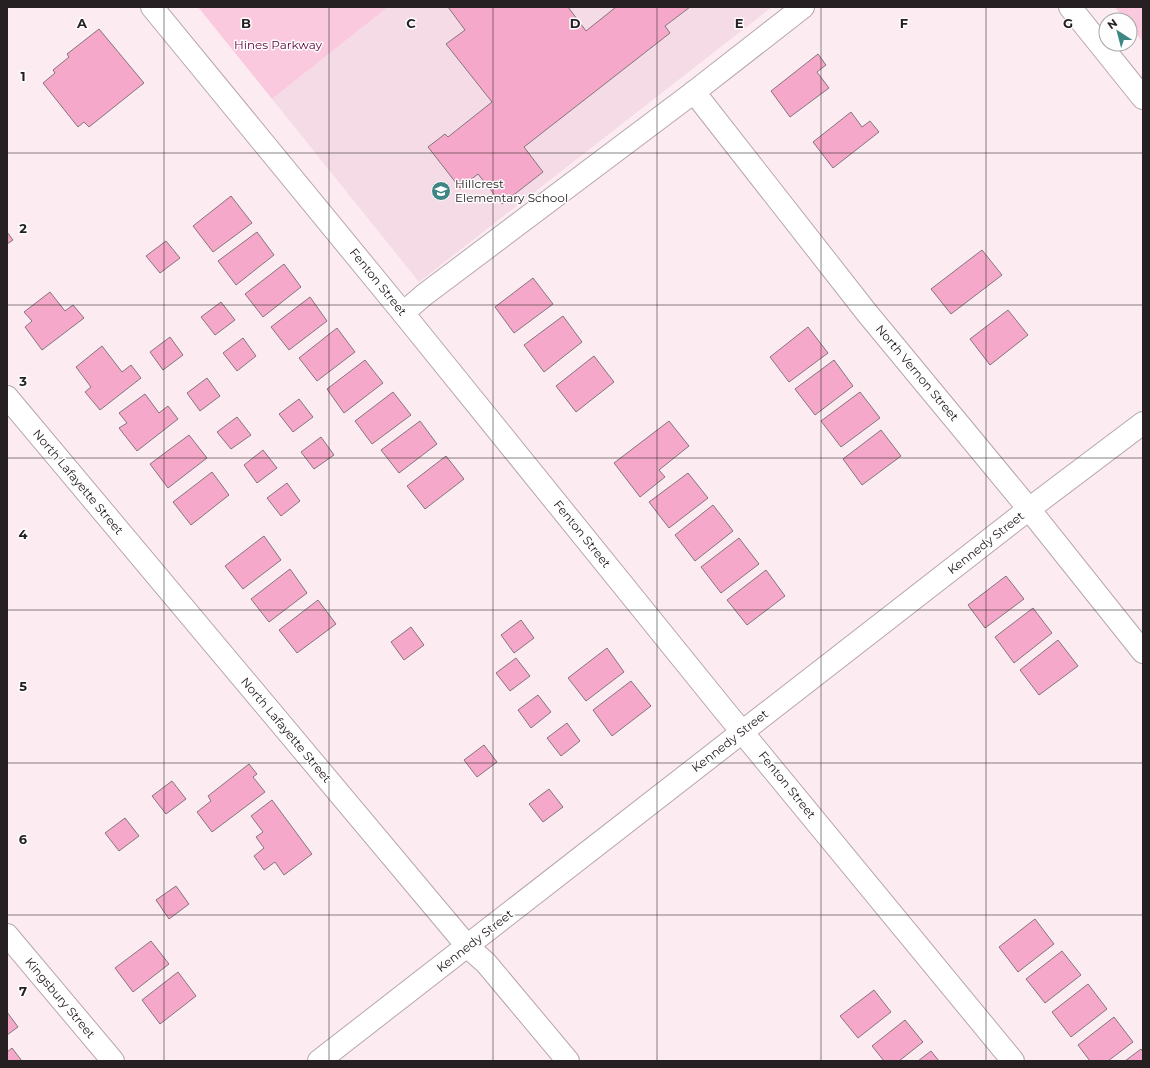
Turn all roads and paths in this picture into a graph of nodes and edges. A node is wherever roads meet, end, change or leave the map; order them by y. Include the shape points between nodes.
1 (152, 7) edge
2 (1070, 7) edge
3 (790, 11) edge
4 (694, 92) junction
5 (1143, 98) edge
6 (403, 313) junction
7 (7, 397) edge
8 (1143, 423) edge
9 (1029, 509) junction
10 (1143, 652) edge
11 (743, 732) junction
12 (7, 935) edge
13 (468, 947) junction
14 (113, 1061) edge
15 (319, 1061) edge
16 (568, 1061) edge
17 (1012, 1061) edge

1 - 6 street, Fenton Street
2 - 5 street
3 - 4 street
4 - 6 street
4 - 9 street, North Vernon Street via 867,313
6 - 11 street, Fenton Street
7 - 13 street, North Lafayette Street
8 - 9 street, Kennedy Street
9 - 10 street, North Vernon Street
9 - 11 street, Kennedy Street
11 - 13 street, Kennedy Street
11 - 17 street, Fenton Street
12 - 14 street, Kingsbury Street
13 - 15 street, Kennedy Street
13 - 16 street, North Lafayette Street via 486,963

